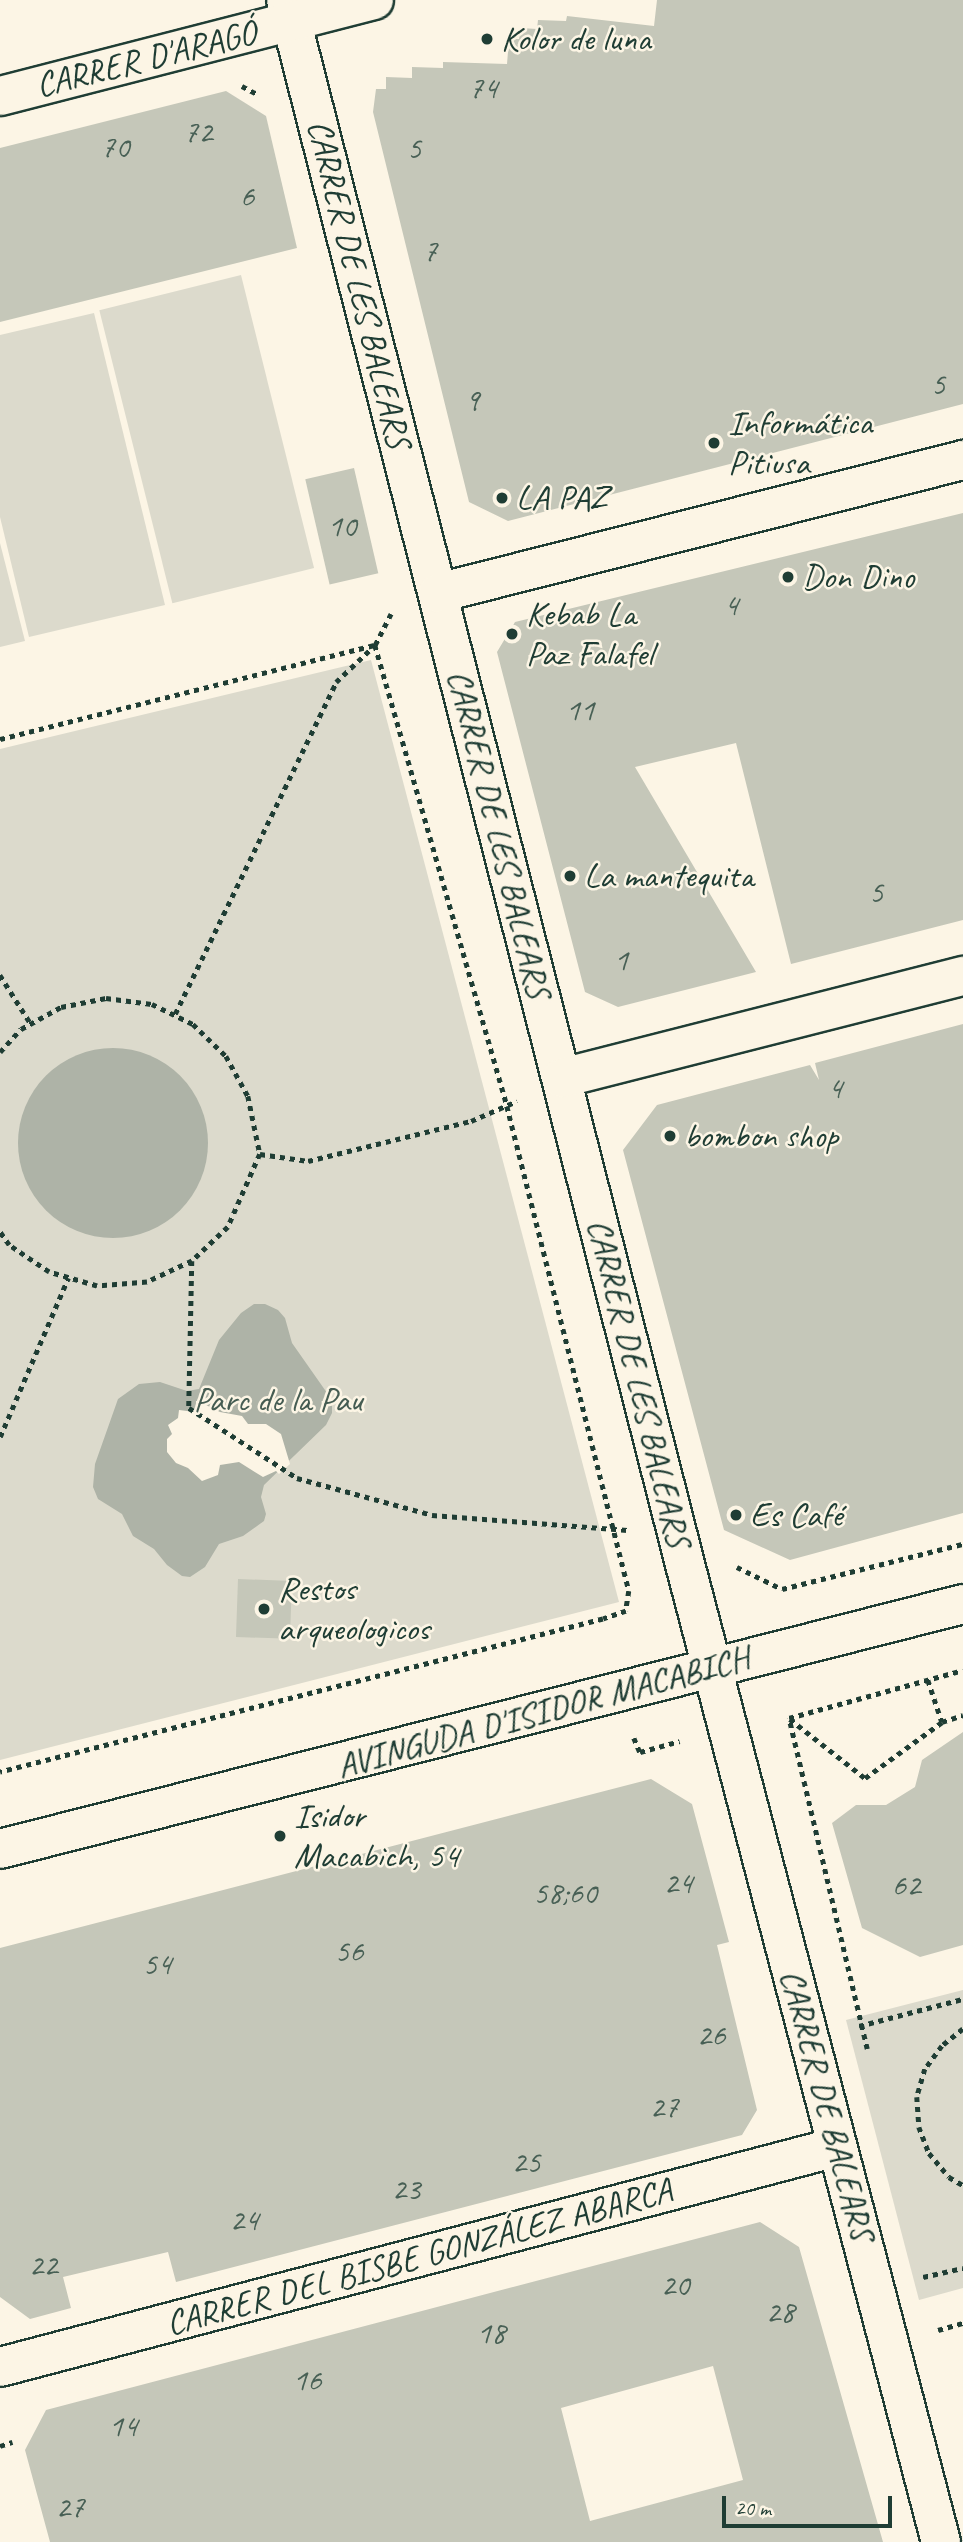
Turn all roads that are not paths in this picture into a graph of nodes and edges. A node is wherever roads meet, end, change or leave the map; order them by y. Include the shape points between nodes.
1 (374, 0) edge
2 (289, 11) edge
3 (0, 96) edge
4 (963, 460) edge
5 (438, 593) junction
6 (963, 976) edge
7 (562, 1078) junction
8 (963, 1604) edge
9 (712, 1667) junction
10 (0, 1849) edge
11 (837, 2147) junction
12 (0, 2367) edge
13 (941, 2542) edge

1 - 2 street, CARRER D'ARAGÓ
2 - 3 street, CARRER D'ARAGÓ
2 - 5 street, CARRER DE LES BALEARS
4 - 5 street
5 - 7 street, CARRER DE LES BALEARS
6 - 7 street
7 - 9 street, CARRER DE LES BALEARS
8 - 9 street, AVINGUDA D'ISIDOR MACABICH
9 - 10 street, AVINGUDA D'ISIDOR MACABICH
9 - 11 street, CARRER DE BALEARS
11 - 12 street, CARRER DEL BISBE GONZÁLEZ ABARCA
11 - 13 street, CARRER DE BALEARS

